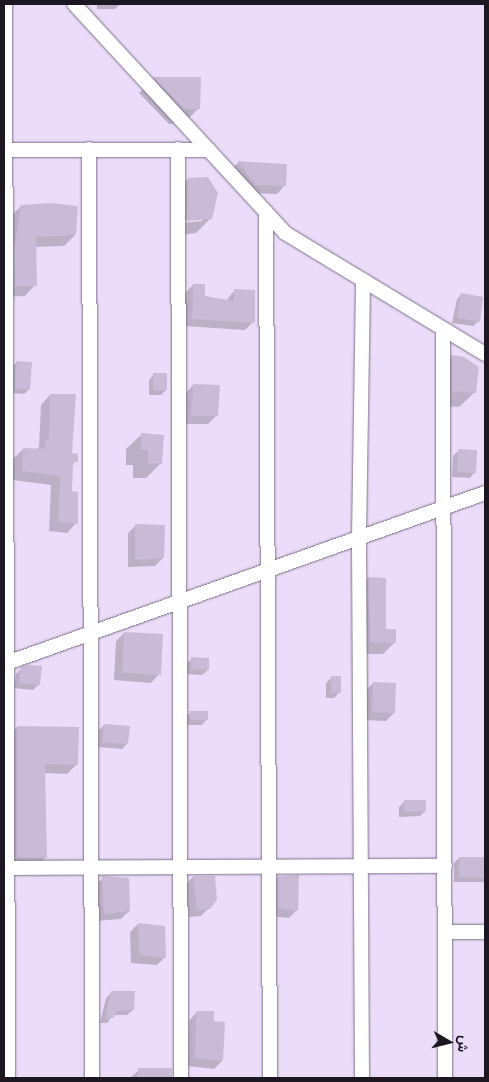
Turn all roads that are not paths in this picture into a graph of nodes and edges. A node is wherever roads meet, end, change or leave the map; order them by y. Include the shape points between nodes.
1 (5, 4) edge
2 (74, 4) edge
3 (90, 149) junction
4 (178, 149) junction
5 (5, 150) edge
6 (209, 150) junction
7 (266, 212) junction
8 (363, 280) junction
9 (444, 329) junction
10 (485, 354) edge
11 (485, 493) edge
12 (444, 508) junction
13 (359, 538) junction
14 (268, 570) junction
15 (179, 602) junction
16 (91, 633) junction
17 (5, 663) edge
18 (361, 866) junction
19 (445, 866) junction
20 (92, 867) junction
21 (180, 867) junction
22 (269, 867) junction
23 (6, 868) edge
24 (445, 932) junction
25 (485, 932) edge
26 (8, 1078) edge
27 (92, 1078) edge
28 (181, 1078) edge
29 (270, 1078) edge
30 (362, 1078) edge
31 (445, 1078) edge

1 - 5 street
2 - 6 street
3 - 4 street
3 - 5 street
3 - 16 street
4 - 6 street
4 - 15 street
5 - 17 street
6 - 7 street
7 - 8 street via 285,233
7 - 14 street
8 - 9 street
8 - 13 street
9 - 10 street
9 - 12 street
11 - 12 street
12 - 13 street
12 - 19 street
13 - 14 street
13 - 18 street
14 - 15 street
14 - 22 street
15 - 16 street
15 - 21 street
16 - 17 street
16 - 20 street
17 - 23 street
18 - 19 street
18 - 22 street
18 - 30 street
19 - 24 street
20 - 21 street
20 - 23 street
20 - 27 street
21 - 22 street
21 - 28 street
22 - 29 street
23 - 26 street
24 - 25 street
24 - 31 street

